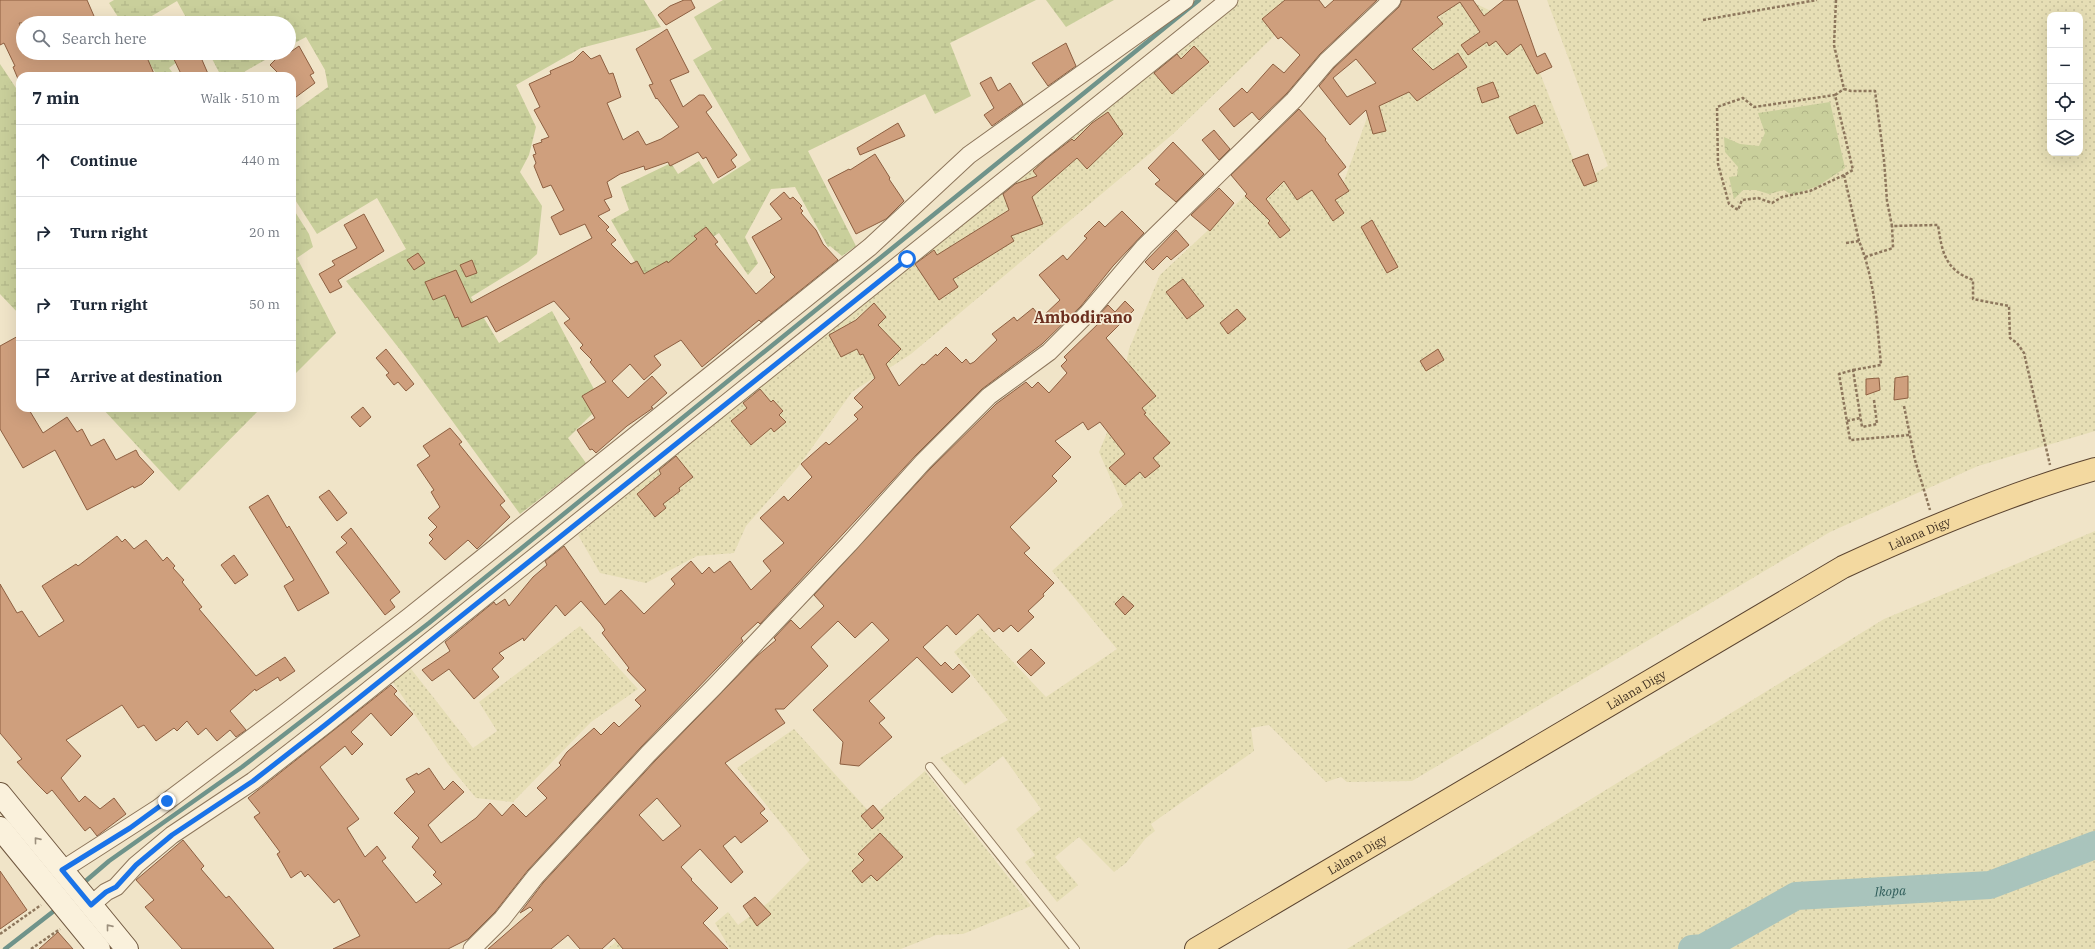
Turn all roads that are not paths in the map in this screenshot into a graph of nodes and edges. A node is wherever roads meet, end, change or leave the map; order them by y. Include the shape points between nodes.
1 (1185, 0) edge
2 (1229, 0) edge
3 (1392, 0) edge
4 (2095, 469) edge
5 (930, 767) dead end
6 (0, 794) edge
7 (0, 828) edge
8 (62, 870) junction
9 (91, 905) junction
10 (100, 949) edge
11 (128, 949) edge
12 (472, 949) edge
13 (1075, 949) edge
14 (1196, 949) edge

1 - 8 street via 969,155 870,247 410,616 157,809
2 - 9 street via 325,725 253,781 172,835 136,865 116,887
3 - 12 street via 1327,61 1294,100 1144,247 1088,313 1049,352 989,396 923,462 849,544 637,766 535,877 502,919
4 - 14 main road, Làlana Digy via 2055,480 1934,525 1843,567
5 - 13 lane
8 -> 6 main road
7 - 10 main road via 46,895 70,923
8 - 9 main road
11 -> 9 main road

